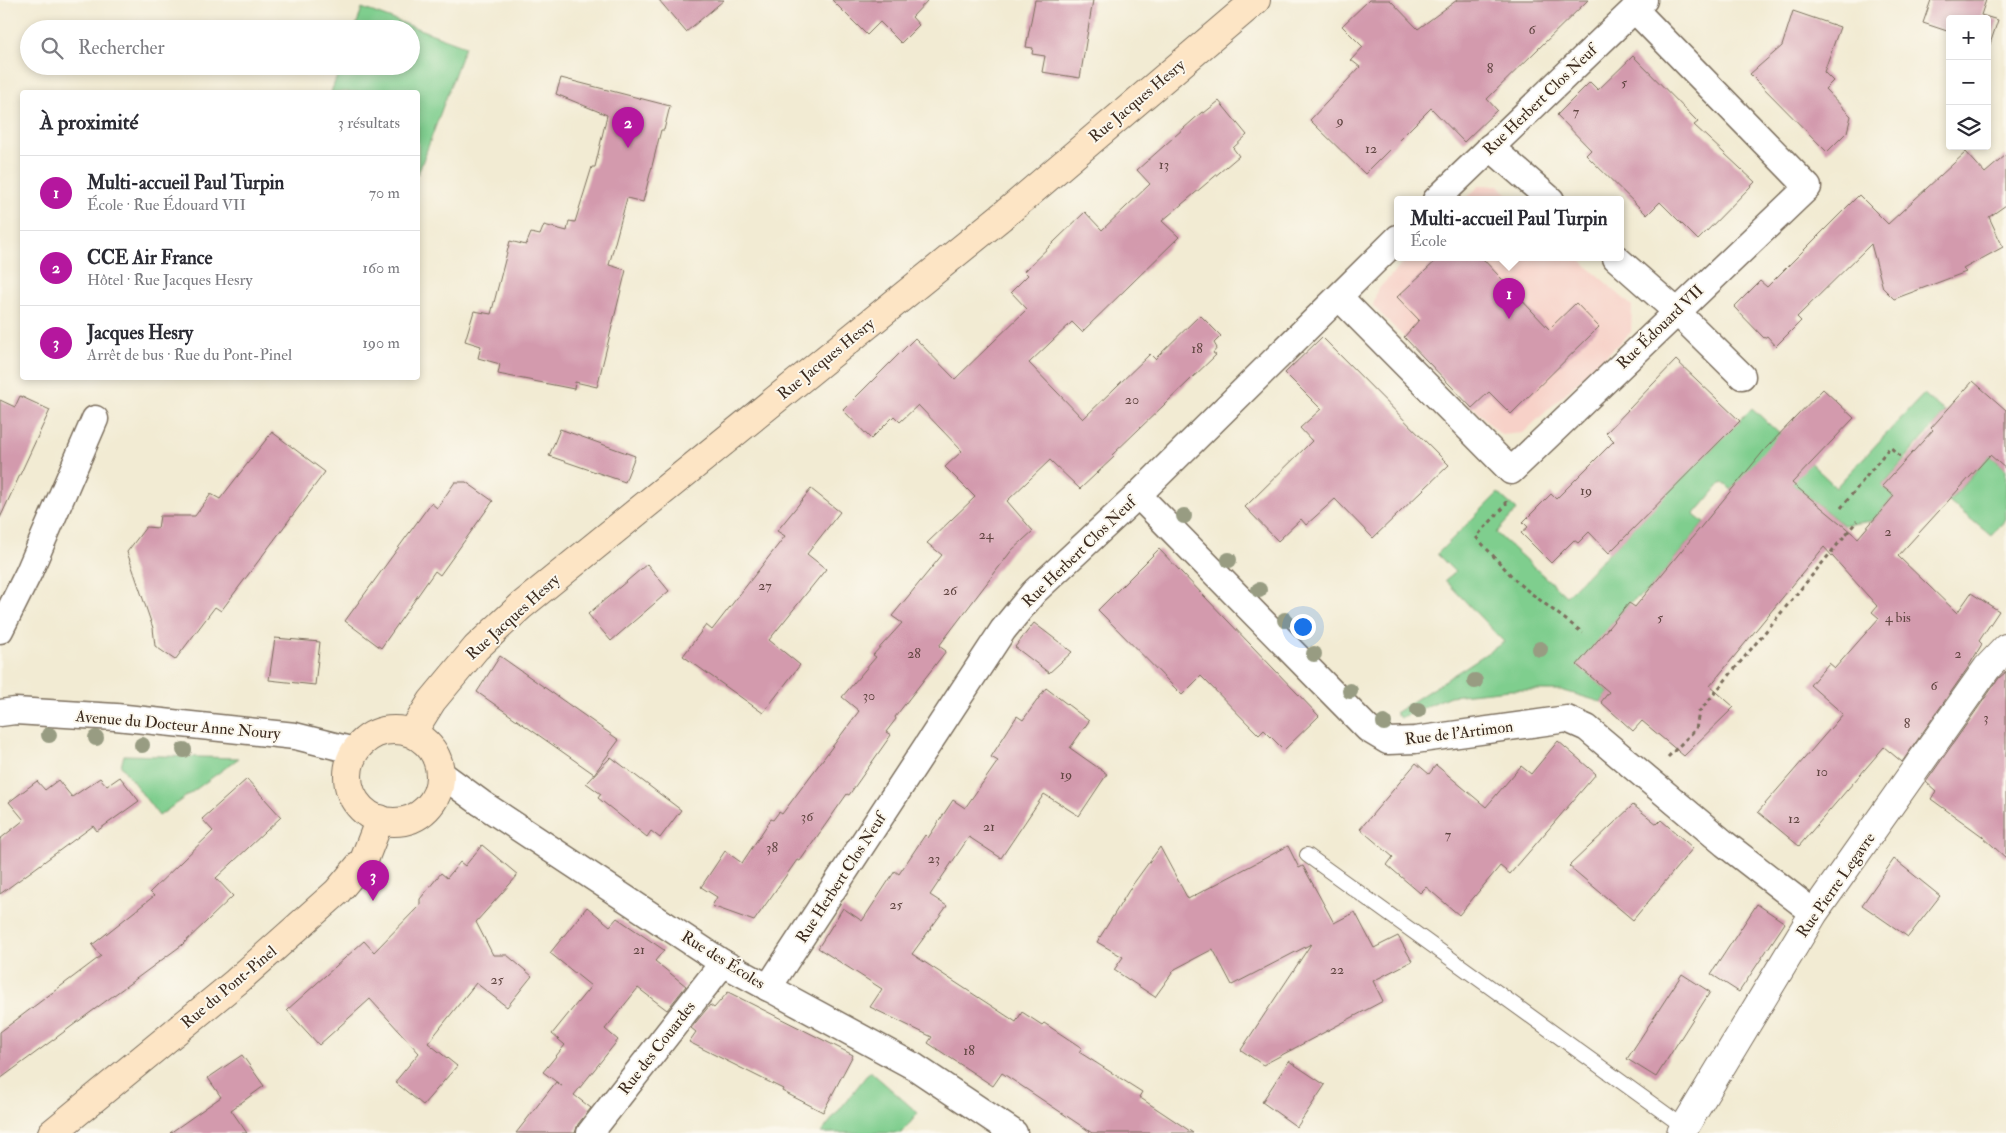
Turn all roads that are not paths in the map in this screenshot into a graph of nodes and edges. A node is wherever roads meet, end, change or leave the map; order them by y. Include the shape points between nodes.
1 (1256, 0) edge
2 (1639, 5) edge
3 (1490, 147) junction
4 (1440, 196) edge
5 (1545, 196) edge
6 (1394, 242) edge
7 (1619, 261) edge
8 (1338, 296) junction
9 (1676, 311) junction
10 (1742, 376) dead end
11 (95, 419) dead end
12 (1138, 495) junction
13 (0, 630) edge
14 (2006, 648) edge
15 (0, 713) edge
16 (412, 733) junction
17 (355, 751) junction
18 (440, 773) junction
19 (380, 819) junction
20 (1307, 855) dead end
21 (1814, 913) junction
22 (723, 963) junction
23 (768, 988) junction
24 (1683, 1130) edge
25 (52, 1133) edge
26 (590, 1133) edge
27 (1014, 1133) edge

1 - 16 main road, Rue Jacques Hesry via 1012,208 521,606 476,648 432,701
2 - 3 street, Rue Herbert Clos Neuf
2 - 9 street, Rue Édouard VII via 1808,187
3 - 4 street, Rue Herbert Clos Neuf
3 - 5 street
6 - 8 street, Rue Herbert Clos Neuf
7 - 9 street
8 - 9 street, Rue Édouard VII via 1511,471
8 - 12 street, Rue Herbert Clos Neuf
9 - 10 street
11 - 13 street via 29,572
12 - 21 street, Rue de l'Artimon via 1368,729 1388,741 1415,740 1566,719 1587,728 1725,844
12 - 23 street, Rue Herbert Clos Neuf via 1034,592 1004,630
14 - 21 street, Rue Pierre Legavre via 1987,668
15 - 17 street, Avenue du Docteur Anne Noury via 15,711 116,717 295,736
16 - 17 main road via 380,731
16 - 18 main road via 426,743 436,757
17 - 19 main road via 348,770 351,791 362,809
18 - 19 main road via 438,790 429,806 415,817 398,822
18 - 22 street, Rue des Écoles
19 - 25 main road, Rue du Pont-Pinel via 364,860 337,892 236,982
20 - 24 lane
21 - 24 street, Rue Pierre Legavre
22 - 23 street, Rue des Écoles
22 - 26 street, Rue des Couardes
23 - 27 street, Rue des Écoles via 915,1067

